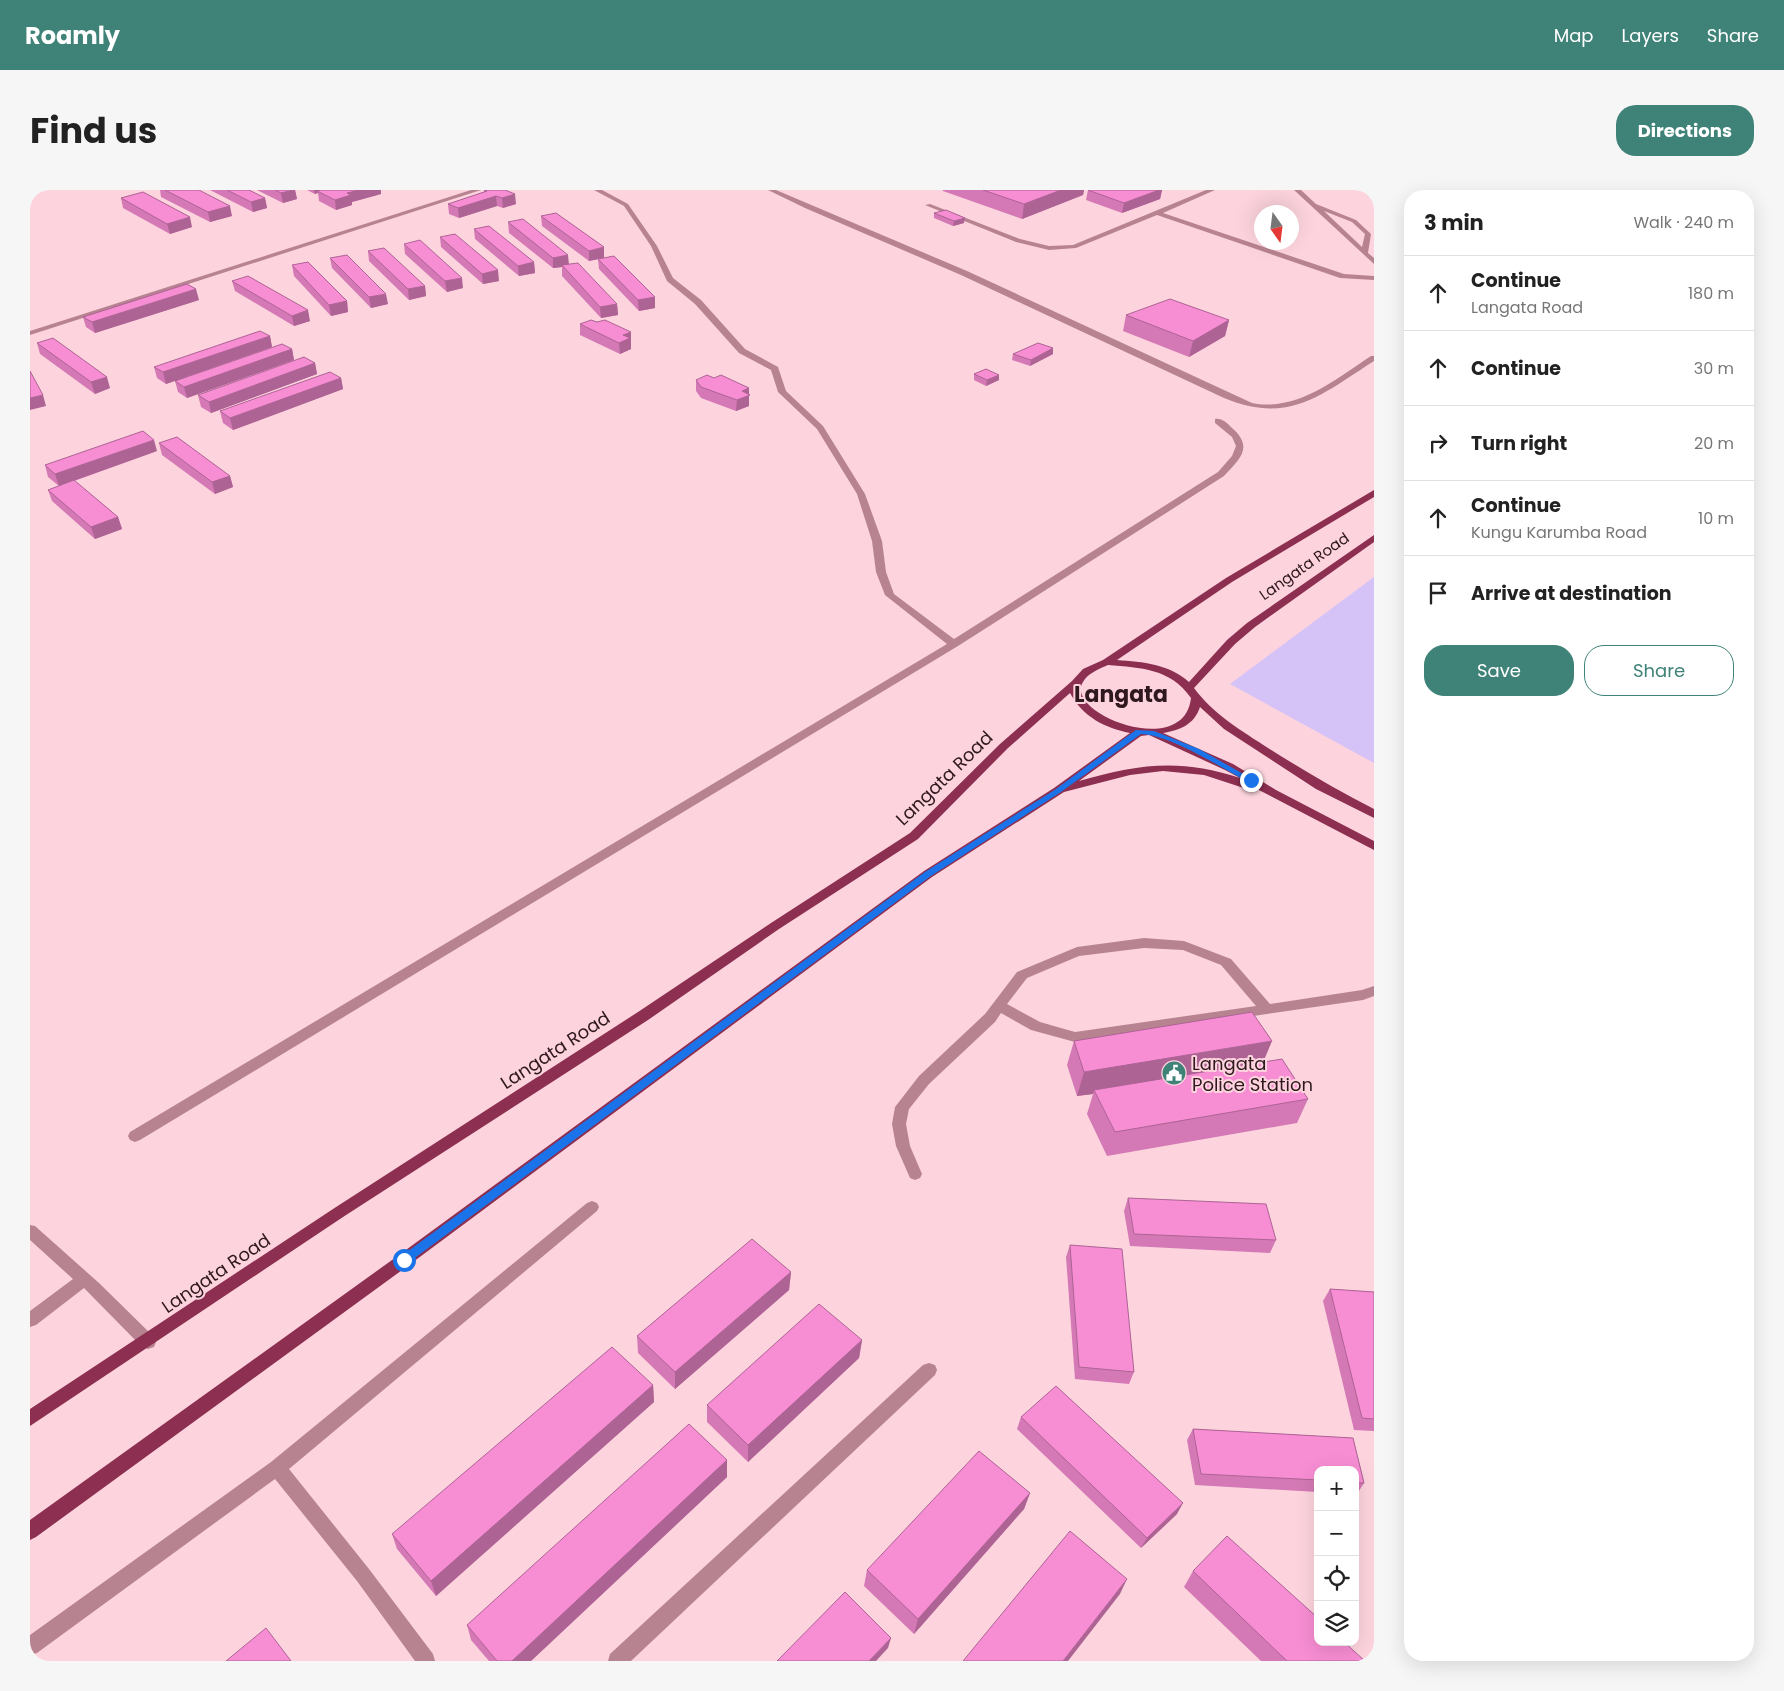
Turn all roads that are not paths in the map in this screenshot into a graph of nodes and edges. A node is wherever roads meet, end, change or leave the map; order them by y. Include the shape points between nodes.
1 (478, 190) edge
2 (597, 190) edge
3 (771, 190) edge
4 (1212, 190) edge
5 (1297, 190) edge
6 (928, 205) dead end
7 (1313, 205) junction
8 (1157, 213) junction
9 (1365, 253) junction
10 (1374, 262) edge
11 (1374, 278) edge
12 (30, 334) edge
13 (1374, 358) edge
14 (1218, 421) dead end
15 (1374, 493) edge
16 (1374, 538) edge
17 (954, 644) junction
18 (1107, 662) junction
19 (1076, 683) junction
20 (1189, 688) junction
21 (1196, 698) junction
22 (1139, 732) junction
23 (1151, 732) junction
24 (1058, 791) junction
25 (1272, 793) junction
26 (1374, 814) edge
27 (1374, 846) edge
28 (1370, 996) edge
29 (999, 1006) junction
30 (1267, 1009) junction
31 (136, 1136) dead end
32 (916, 1174) dead end
33 (592, 1208) dead end
34 (30, 1231) edge
35 (84, 1280) junction
36 (30, 1320) edge
37 (148, 1342) junction
38 (929, 1370) dead end
39 (30, 1418) edge
40 (277, 1468) junction
41 (30, 1531) edge
42 (30, 1646) edge
43 (426, 1661) edge
44 (617, 1661) edge

1 - 12 lane
2 - 17 lane via 626,205 654,246 670,279 698,302 742,351 775,369 782,392 820,428 861,494 890,595
3 - 13 lane via 964,273 1250,405 1290,405
4 - 8 lane
5 - 7 lane
6 - 8 lane via 1018,241 1049,248 1074,247
7 - 9 lane
7 - 9 lane via 1354,220 1368,234
8 - 11 lane via 1343,276
9 - 10 lane
14 - 17 lane via 1237,435 1240,444 1236,458 1221,474
15 - 18 main road, Langata Road via 1229,580
16 - 20 main road, Langata Road via 1231,642
17 - 31 lane
18 - 19 main road via 1084,671
18 - 20 main road via 1148,665 1177,677
19 - 22 main road via 1075,694 1098,718 1116,727
19 - 37 main road, Langata Road via 1004,746 914,836 338,1213
20 - 21 main road
21 - 23 main road via 1195,712 1186,722
21 - 26 main road via 1228,727 1320,786
22 - 23 main road
22 - 24 main road
23 - 25 main road via 1229,767
24 - 25 main road via 1152,767 1198,770
24 - 41 main road via 928,874 412,1255
25 - 27 main road
28 - 30 lane
29 - 30 lane via 1036,1026 1075,1037
29 - 30 lane via 1022,975 1077,952 1144,944 1184,946 1226,962
29 - 32 lane via 924,1080 902,1107 899,1124 903,1146
33 - 40 lane
34 - 35 lane
35 - 36 lane
35 - 37 lane
37 - 39 main road, Langata Road
38 - 44 lane
40 - 42 lane
40 - 43 lane via 363,1575

